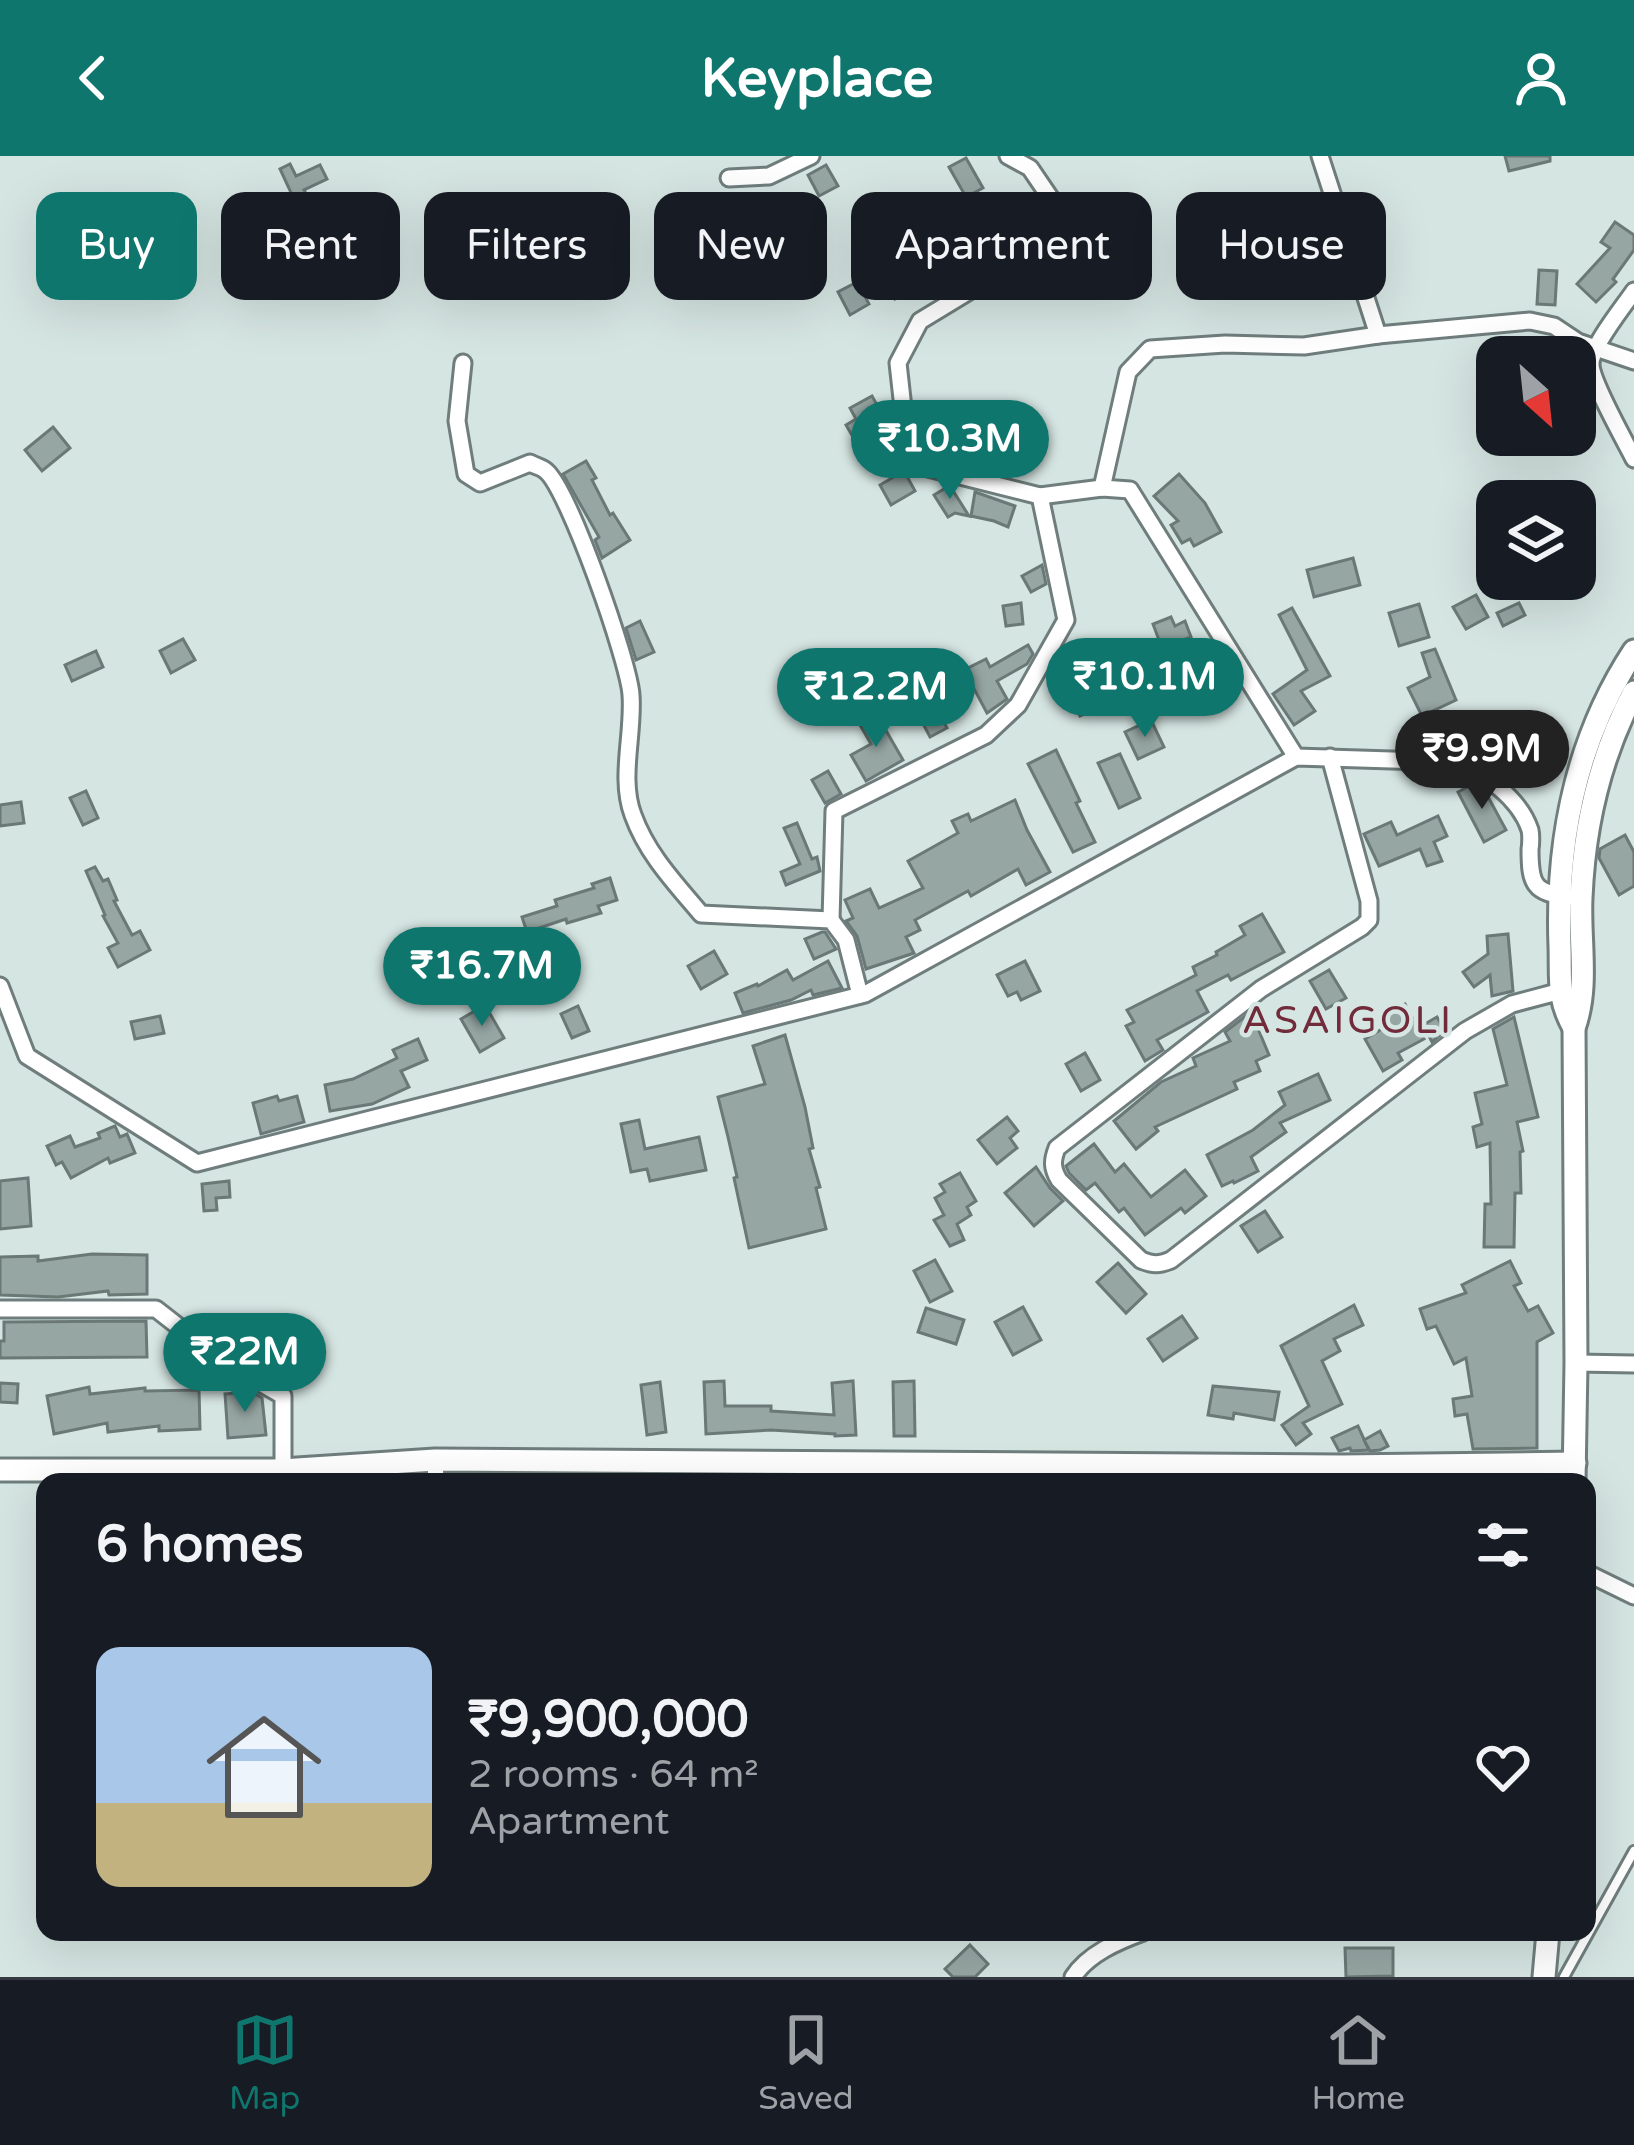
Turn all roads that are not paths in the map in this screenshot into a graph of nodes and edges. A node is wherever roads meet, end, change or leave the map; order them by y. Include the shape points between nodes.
1 (811, 156) edge
2 (1008, 156) edge
3 (1320, 156) edge
4 (729, 178) dead end
5 (1634, 290) edge
6 (1378, 335) junction
7 (1569, 336) edge
8 (1596, 348) joint
9 (1634, 361) edge
10 (463, 363) dead end
11 (1596, 377) edge
12 (1634, 459) edge
13 (1102, 488) junction
14 (1040, 496) junction
15 (1634, 651) edge
16 (1634, 692) edge
17 (1296, 757) junction
18 (1330, 757) junction
19 (1570, 897) junction
20 (831, 920) junction
21 (0, 986) edge
22 (1561, 992) junction
23 (860, 995) junction
24 (1574, 1028) junction
25 (0, 1309) edge
26 (1576, 1363) junction
27 (1634, 1364) edge
28 (0, 1470) edge
29 (435, 1471) edge
30 (738, 1472) edge
31 (141, 1473) edge
32 (282, 1473) edge
33 (374, 1473) edge
34 (1575, 1473) edge
35 (1596, 1578) edge
36 (1634, 1596) edge
37 (1634, 1851) edge
38 (1596, 1919) edge
39 (1120, 1941) edge
40 (1547, 1941) edge
41 (1584, 1941) edge
42 (1073, 1977) edge
43 (1544, 1977) edge
44 (1564, 1977) edge

1 - 4 street via 769,176
2 - 14 street via 1030,168 1064,218 1047,244 920,321 898,363 916,465
3 - 6 street
5 - 8 street
6 - 7 street via 1530,321
6 - 13 street via 1304,346 1150,349 1128,372
8 - 9 street
10 - 20 street via 457,421 466,474 481,483 530,463 547,471 613,621 632,694 628,792 650,852 701,914
11 - 12 street
13 - 14 street
13 - 17 street via 1130,490
14 - 20 street via 1066,620 1018,705 986,735 834,811
15 - 19 street via 1608,697 1571,800 1564,837
16 - 19 street via 1603,763
17 - 18 street
17 - 23 street
18 - 19 street via 1476,769 1514,802 1531,832 1532,883
18 - 22 street via 1369,920 1261,988 1057,1148 1059,1180 1142,1260 1162,1264 1465,1031 1512,1004
19 - 22 street
19 - 24 street via 1582,1006
20 - 23 street via 846,940
21 - 23 street via 27,1056 197,1163
22 - 24 street
24 - 26 street
25 - 32 street via 157,1309 284,1396
26 - 27 street
26 - 34 street
28 - 31 street
29 - 30 street
29 - 33 street
30 - 34 street via 1319,1466
35 - 36 street
37 - 38 lane
39 - 42 street
40 - 43 street
41 - 44 lane

